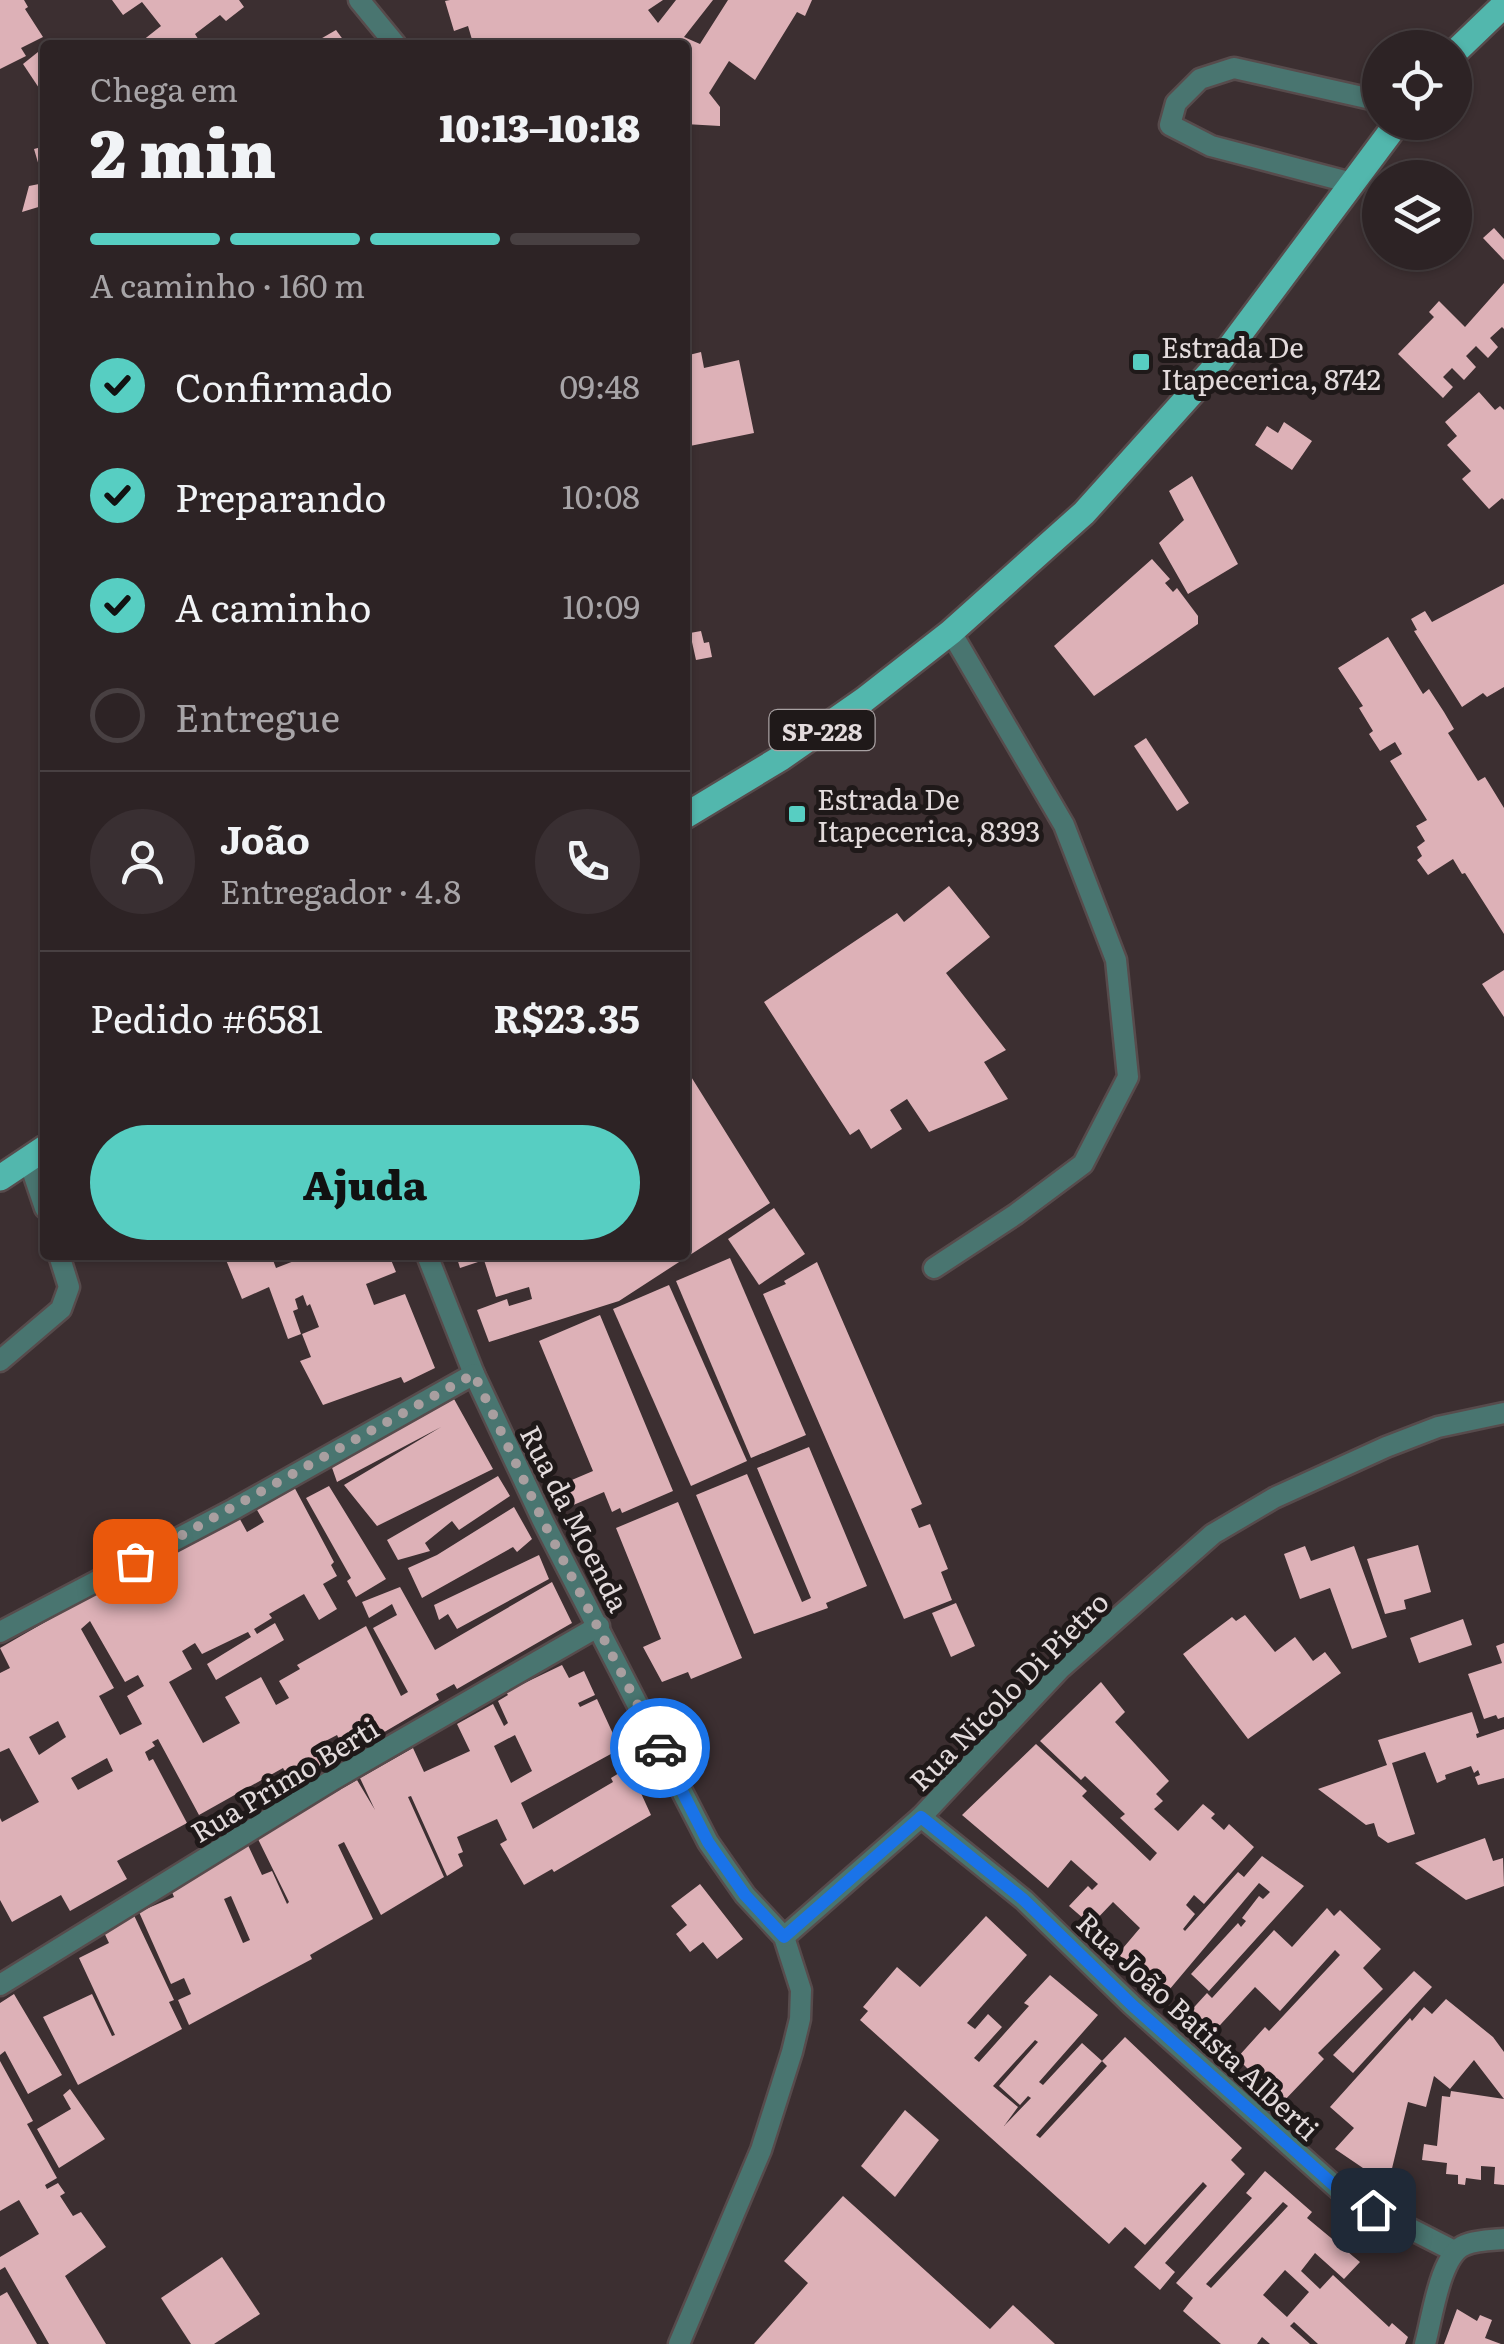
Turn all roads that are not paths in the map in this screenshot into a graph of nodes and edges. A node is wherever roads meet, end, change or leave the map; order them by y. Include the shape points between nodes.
1 (359, 0) edge
2 (1504, 5) edge
3 (1472, 36) edge
4 (392, 40) edge
5 (1362, 97) edge
6 (1384, 140) edge
7 (1352, 183) junction
8 (950, 632) junction
9 (690, 813) edge
10 (36, 1153) edge
11 (0, 1178) edge
12 (61, 1260) edge
13 (428, 1260) edge
14 (934, 1268) dead end
15 (0, 1361) edge
16 (474, 1374) junction
17 (1504, 1415) edge
18 (599, 1626) junction
19 (0, 1632) edge
20 (921, 1817) junction
21 (784, 1937) junction
22 (0, 1985) edge
23 (1504, 2239) edge
24 (1454, 2251) junction
25 (679, 2344) edge
26 (1424, 2344) edge

1 - 4 street
2 - 3 main road
5 - 7 street via 1234,68 1200,79 1176,103 1170,124 1211,146
6 - 7 main road, SP-228
7 - 8 main road, SP-228 via 1216,366 1084,513
8 - 9 main road, SP-228 via 782,758
8 - 14 street via 1064,825 1116,960 1128,1078 1083,1164
10 - 11 main road
12 - 15 street via 69,1287 61,1309
13 - 16 street, Rua da Moenda
16 - 18 street, Rua da Moenda
16 - 19 street
17 - 20 street, Rua Nicolo Di Pietro via 1438,1427 1386,1446 1213,1534 1061,1668
18 - 21 street, Rua da Moenda via 708,1842
18 - 22 street, Rua Primo Berti
20 - 21 street, Rua Nicolo Di Pietro
20 - 24 street, Rua João Batista Alberti via 1024,1900 1346,2196
21 - 25 street, Rua da Moenda via 801,1990 792,2052 760,2150
23 - 24 street
24 - 26 street

